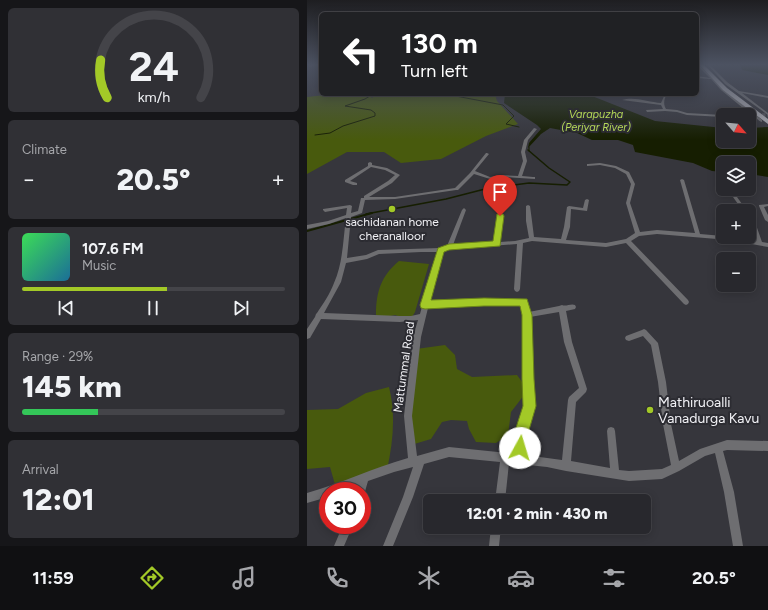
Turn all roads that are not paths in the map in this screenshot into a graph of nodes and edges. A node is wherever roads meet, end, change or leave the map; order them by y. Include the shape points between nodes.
1 (723, 89) joint
2 (733, 89) edge
3 (733, 89) edge
4 (736, 92) junction
5 (664, 96) edge
6 (768, 97) edge
7 (623, 100) dead end
8 (663, 104) junction
9 (747, 108) edge
10 (665, 110) junction
11 (647, 111) dead end
12 (768, 114) edge
13 (756, 115) edge
14 (716, 116) edge
15 (768, 119) tunnel mouth
16 (761, 121) dead end
17 (768, 122) edge
18 (535, 130) dead end
19 (487, 154) dead end
20 (588, 165) dead end
21 (473, 172) junction
22 (519, 177) junction
23 (533, 178) dead end
24 (682, 180) dead end
25 (355, 184) dead end
26 (363, 199) junction
27 (587, 200) dead end
28 (768, 205) edge
29 (528, 206) dead end
30 (325, 210) dead end
31 (464, 210) dead end
32 (500, 216) dead end
33 (767, 217) edge
34 (348, 219) junction
35 (307, 227) edge
36 (638, 234) junction
37 (698, 236) junction
38 (756, 236) edge
39 (532, 239) junction
40 (627, 241) junction
41 (520, 242) junction
42 (563, 242) junction
43 (497, 244) junction
44 (760, 244) junction
45 (768, 245) edge
46 (449, 247) junction
47 (441, 250) junction
48 (343, 262) junction
49 (517, 289) dead end
50 (686, 302) dead end
51 (425, 305) junction
52 (573, 307) dead end
53 (563, 308) junction
54 (527, 315) junction
55 (318, 316) junction
56 (422, 316) junction
57 (307, 336) edge
58 (629, 338) dead end
59 (611, 431) dead end
60 (768, 446) edge
61 (718, 448) junction
62 (505, 458) junction
63 (521, 460) junction
64 (416, 461) junction
65 (566, 466) junction
66 (676, 468) junction
67 (615, 474) junction
68 (365, 478) junction
69 (354, 482) edge
70 (364, 482) edge
71 (319, 494) edge
72 (500, 494) edge
73 (307, 498) edge
74 (344, 534) edge
75 (495, 534) edge
76 (339, 546) edge
77 (388, 546) edge
78 (493, 546) edge
79 (738, 546) edge

1 - 9 street
1 - 17 highway
2 - 4 street
3 - 4 highway
4 - 6 street
4 - 12 street
4 - 15 highway
5 - 8 street
7 - 8 street
8 - 10 street
10 - 11 street
10 - 14 street
13 - 16 street
18 - 22 street via 526,140 523,152 525,161
19 - 21 street
20 - 36 street via 616,167 628,173 633,184 628,202
21 - 22 street via 490,178
21 - 26 street via 456,188 449,190 395,198
22 - 23 street
24 - 37 street
25 - 26 street via 347,181 370,164 398,174
26 - 34 street via 360,212
27 - 42 street via 585,210 569,207
28 - 33 street via 761,206
29 - 39 street
30 - 34 street via 350,206
31 - 46 street
32 - 43 street
34 - 35 street
34 - 48 street
36 - 37 street via 657,232
36 - 40 street
37 - 44 street
38 - 44 street
39 - 41 street
39 - 42 street
40 - 42 street via 603,245
40 - 50 street
41 - 43 street
41 - 49 street
43 - 46 street
44 - 45 street
46 - 47 street
47 - 48 street via 378,252
47 - 51 street, Mattummal Road
48 - 55 street via 338,282
51 - 54 street via 523,302
51 - 56 street, Mattummal Road
52 - 53 street
53 - 54 street
53 - 65 street via 569,342 583,389 572,400
54 - 63 street via 530,406 520,437
55 - 56 street via 391,320
55 - 57 street
56 - 64 street, Mattummal Road via 417,337 408,416
58 - 66 street via 644,332 654,343
59 - 67 street
60 - 61 street via 727,445
61 - 66 street via 703,452
61 - 79 street
62 - 63 street
62 - 64 street via 449,452
62 - 72 street
63 - 65 street
64 - 68 street
64 - 77 street via 408,497
65 - 67 street
66 - 67 street via 662,474
68 - 69 street
68 - 70 street
71 - 73 street
74 - 76 street
75 - 78 street

